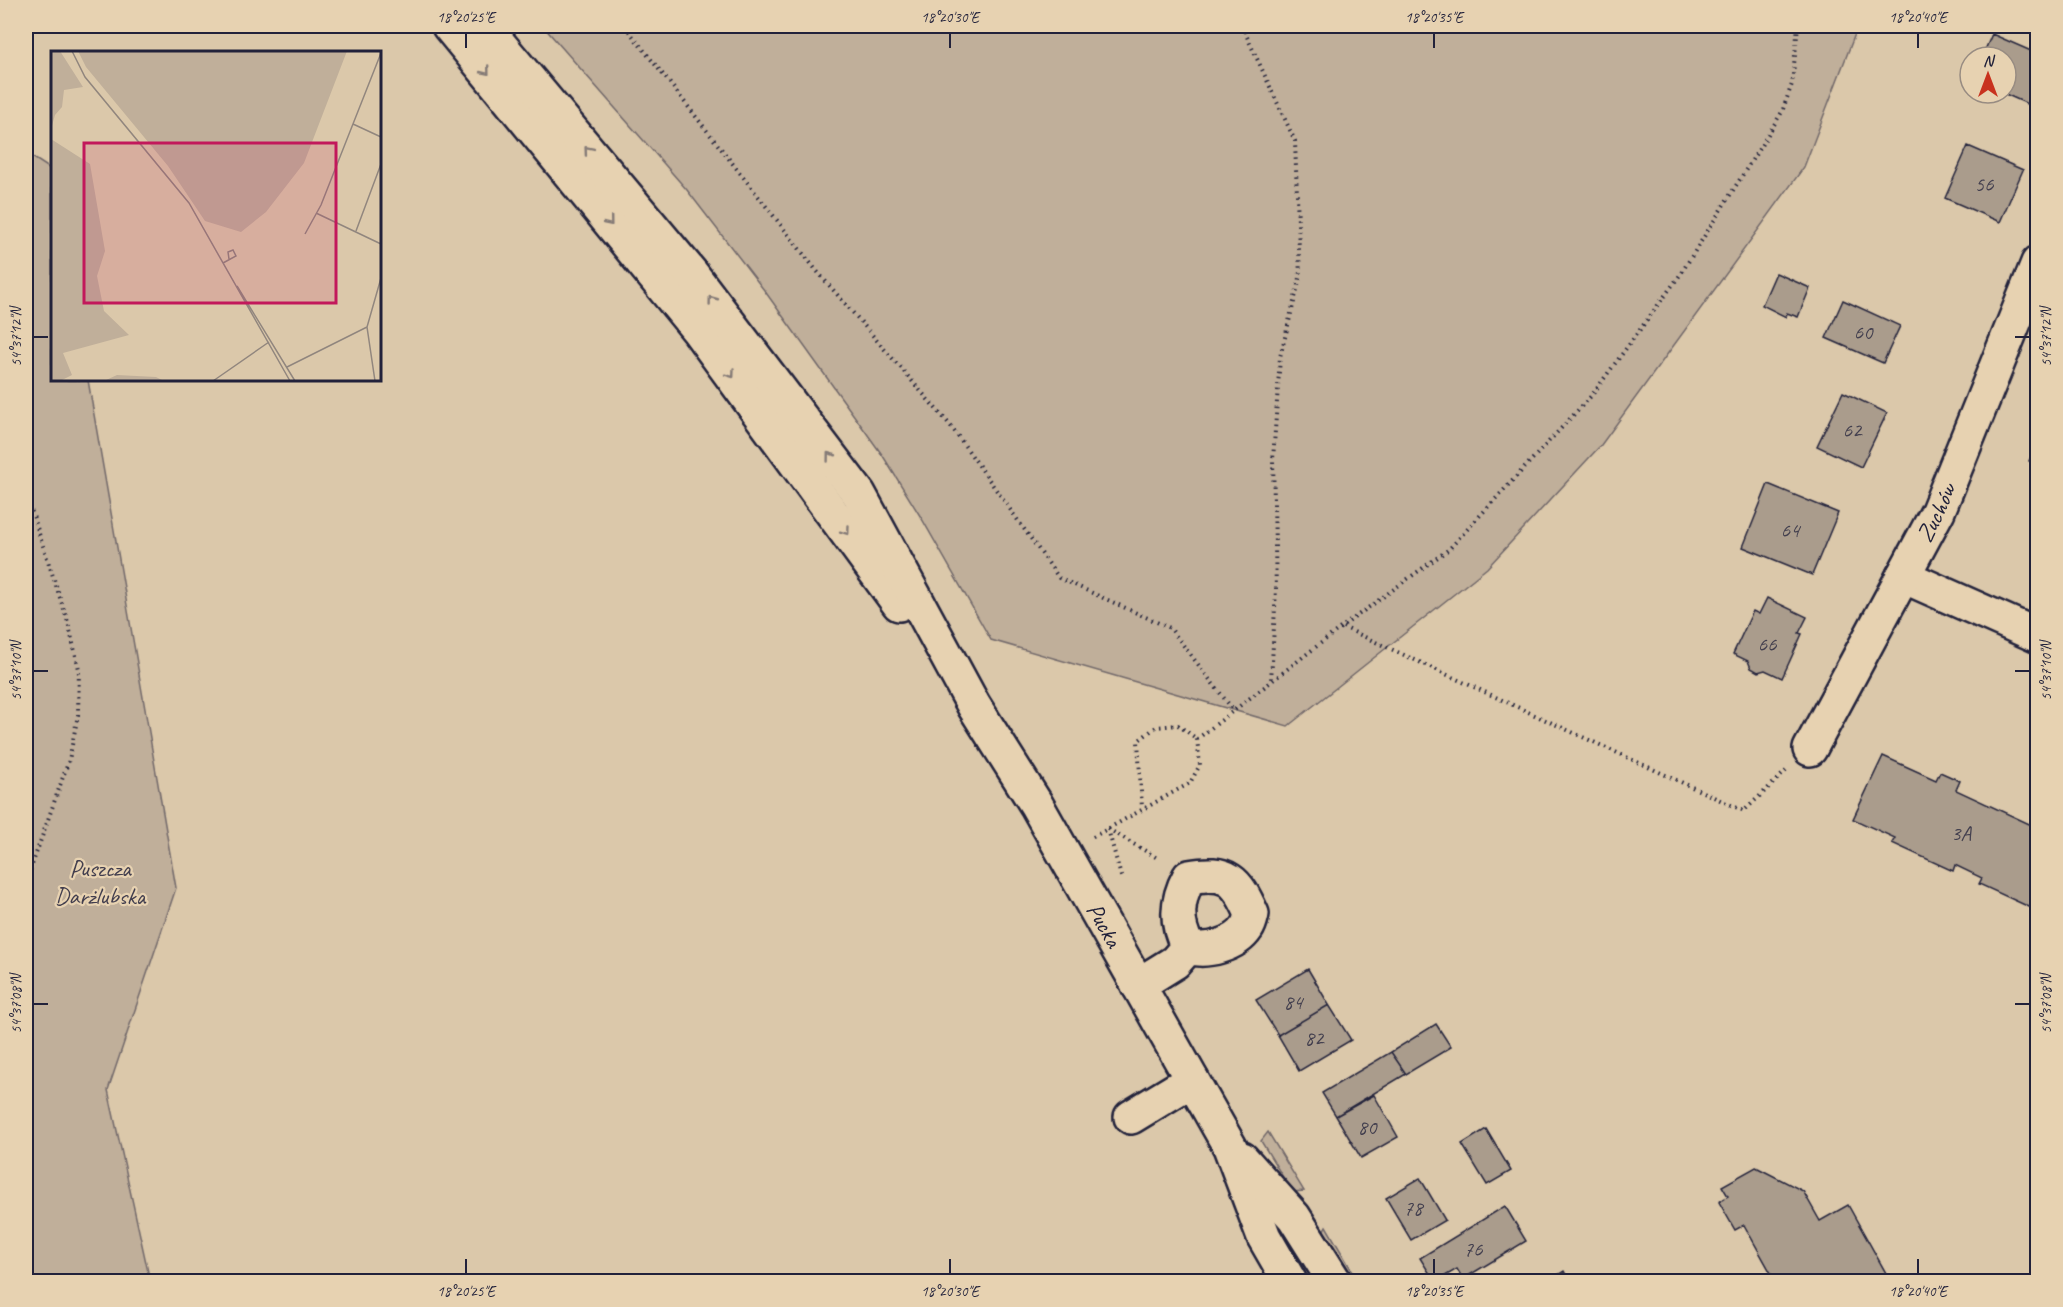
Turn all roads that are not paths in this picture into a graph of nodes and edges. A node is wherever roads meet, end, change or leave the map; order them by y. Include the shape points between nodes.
1 (449, 26) edge
2 (484, 26) edge
3 (2037, 263) edge
4 (1903, 576) junction
5 (2037, 636) edge
6 (974, 706) junction
7 (1810, 749) road end
8 (1188, 947) junction
9 (1138, 985) junction
10 (1192, 1080) junction
11 (1131, 1117) dead end
12 (1230, 1146) junction
13 (1294, 1217) junction
14 (1264, 1237) junction
15 (1290, 1281) edge
16 (1335, 1281) edge

1 -> 6 main road via 698,330
6 -> 2 main road via 859,494 691,273
3 - 4 main road, Zuchów via 1938,511
4 - 5 main road
4 - 7 main road, Zuchów
6 - 9 main road, Pucka via 1036,804
8 - 8 main road via 1198,951 1218,947 1247,928 1252,914 1241,890 1222,876 1204,874 1189,878 1182,890 1178,910 1180,933
8 - 9 main road via 1175,962
9 - 10 main road, Pucka
10 - 11 main road
10 - 12 main road, Pucka
12 - 13 main road, Pucka
12 - 14 main road, Pucka
13 - 14 main road
13 - 16 main road, Pucka
14 - 15 main road, Pucka

